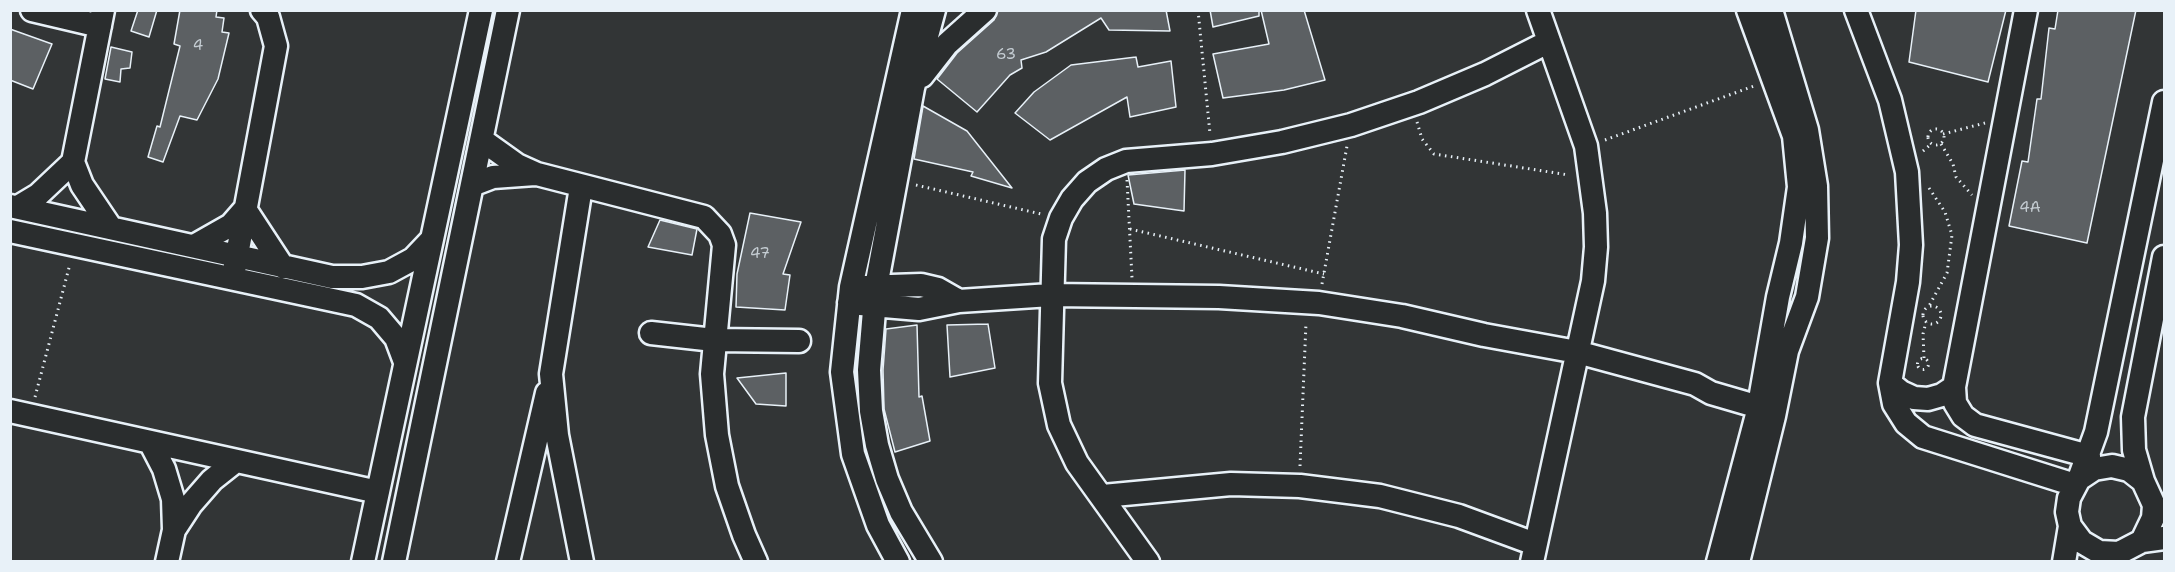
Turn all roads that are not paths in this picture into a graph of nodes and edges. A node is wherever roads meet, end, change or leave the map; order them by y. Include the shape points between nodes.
1 (32, 10) edge
2 (262, 10) edge
3 (508, 10) edge
4 (985, 10) edge
5 (1538, 10) edge
6 (1748, 10) edge
7 (1771, 10) edge
8 (1856, 10) edge
9 (2026, 10) edge
10 (475, 17) edge
11 (101, 18) edge
12 (922, 18) edge
13 (1548, 42) junction
14 (913, 88) junction
15 (2164, 102) edge
16 (482, 140) junction
17 (73, 162) junction
18 (537, 174) junction
19 (472, 184) junction
20 (581, 187) junction
21 (14, 207) edge
22 (245, 209) junction
23 (111, 228) junction
24 (10, 231) edge
25 (432, 239) junction
26 (194, 246) junction
27 (237, 256) junction
28 (283, 267) junction
29 (2163, 271) edge
30 (232, 279) junction
31 (850, 295) junction
32 (874, 295) junction
33 (1052, 296) junction
34 (651, 333) dead end
35 (714, 340) junction
36 (799, 341) dead end
37 (1576, 352) junction
38 (405, 362) junction
39 (551, 374) junction
40 (1890, 383) junction
41 (1954, 387) junction
42 (1766, 391) junction
43 (20, 413) edge
44 (2023, 438) junction
45 (150, 442) junction
46 (2089, 456) junction
47 (236, 461) junction
48 (2017, 467) junction
49 (2077, 482) junction
50 (2153, 491) edge
51 (378, 492) junction
52 (1103, 496) junction
53 (2070, 526) junction
54 (174, 530) junction
55 (2164, 538) edge
56 (2142, 541) junction
57 (1533, 553) edge
58 (2115, 557) edge
59 (167, 561) edge
60 (363, 561) edge
61 (394, 561) edge
62 (508, 561) edge
63 (582, 561) edge
64 (756, 561) edge
65 (898, 561) edge
66 (931, 561) edge
67 (1148, 561) edge
68 (1718, 561) edge
69 (1738, 561) edge
70 (2064, 561) edge

1 - 11 street
2 - 22 street via 276,46
3 - 16 street
4 - 14 street via 947,44
5 - 13 street
6 - 42 street via 1794,136 1799,186 1778,297
7 - 42 street via 1807,130 1816,186 1817,238 1807,297 1787,351
8 - 40 street via 1900,135 1910,208 1908,282
9 - 41 street
10 - 25 street
11 - 17 street
12 - 14 street
12 - 31 street
13 - 33 street via 1419,102 1351,125 1212,154 1126,160 1106,169 1087,182 1060,218 1054,239
13 - 37 street via 1586,146 1592,178 1596,247 1593,281
14 - 32 street
15 - 46 street
16 - 18 street
16 - 19 street
17 - 21 street via 38,195
17 - 23 street via 82,185
18 - 19 street via 504,176
18 - 20 street
19 - 61 street
20 - 35 street via 704,218 713,225 724,245
20 - 39 street
21 - 23 street
22 - 26 street via 213,237
22 - 27 street
22 - 28 street
23 - 26 street
24 - 30 street
25 - 28 street via 413,259 389,272 332,277
25 - 38 street
26 - 27 street
27 - 28 street
27 - 30 street
29 - 50 street via 2133,417 2134,450
30 - 38 street via 356,305 379,318 396,338
31 - 32 street
31 - 65 street via 842,372 853,454 878,525
32 - 33 street via 919,309 959,301
32 - 66 street via 868,370 877,446 901,512
33 - 37 street via 1219,297 1313,303 1402,316
33 - 52 street via 1050,383 1059,425 1077,463
34 - 35 street
35 - 36 street
35 - 64 street via 712,374 717,435 727,486
37 - 42 street via 1695,384 1712,380
37 - 57 street
38 - 51 street
39 - 62 street
39 - 63 street via 557,435
40 - 41 street via 1914,398 1935,397
40 - 48 street via 1894,404 1906,423 1923,437
41 - 44 street via 1955,403 1975,425
42 - 68 street
42 - 69 street
43 - 45 street
44 - 46 street
44 - 48 street
45 - 47 street
45 - 54 street via 170,489
46 - 49 street
47 - 51 street
47 - 54 street via 198,496
48 - 49 street
49 - 50 street via 2094,470 2112,466 2129,470
49 - 53 street via 2069,498
50 - 56 street via 2154,518
51 - 60 street
52 - 57 street via 1231,484 1299,486 1391,499 1459,516
52 - 67 street
53 - 58 street via 2082,542
53 - 70 street
54 - 59 street
55 - 56 street
56 - 58 street

